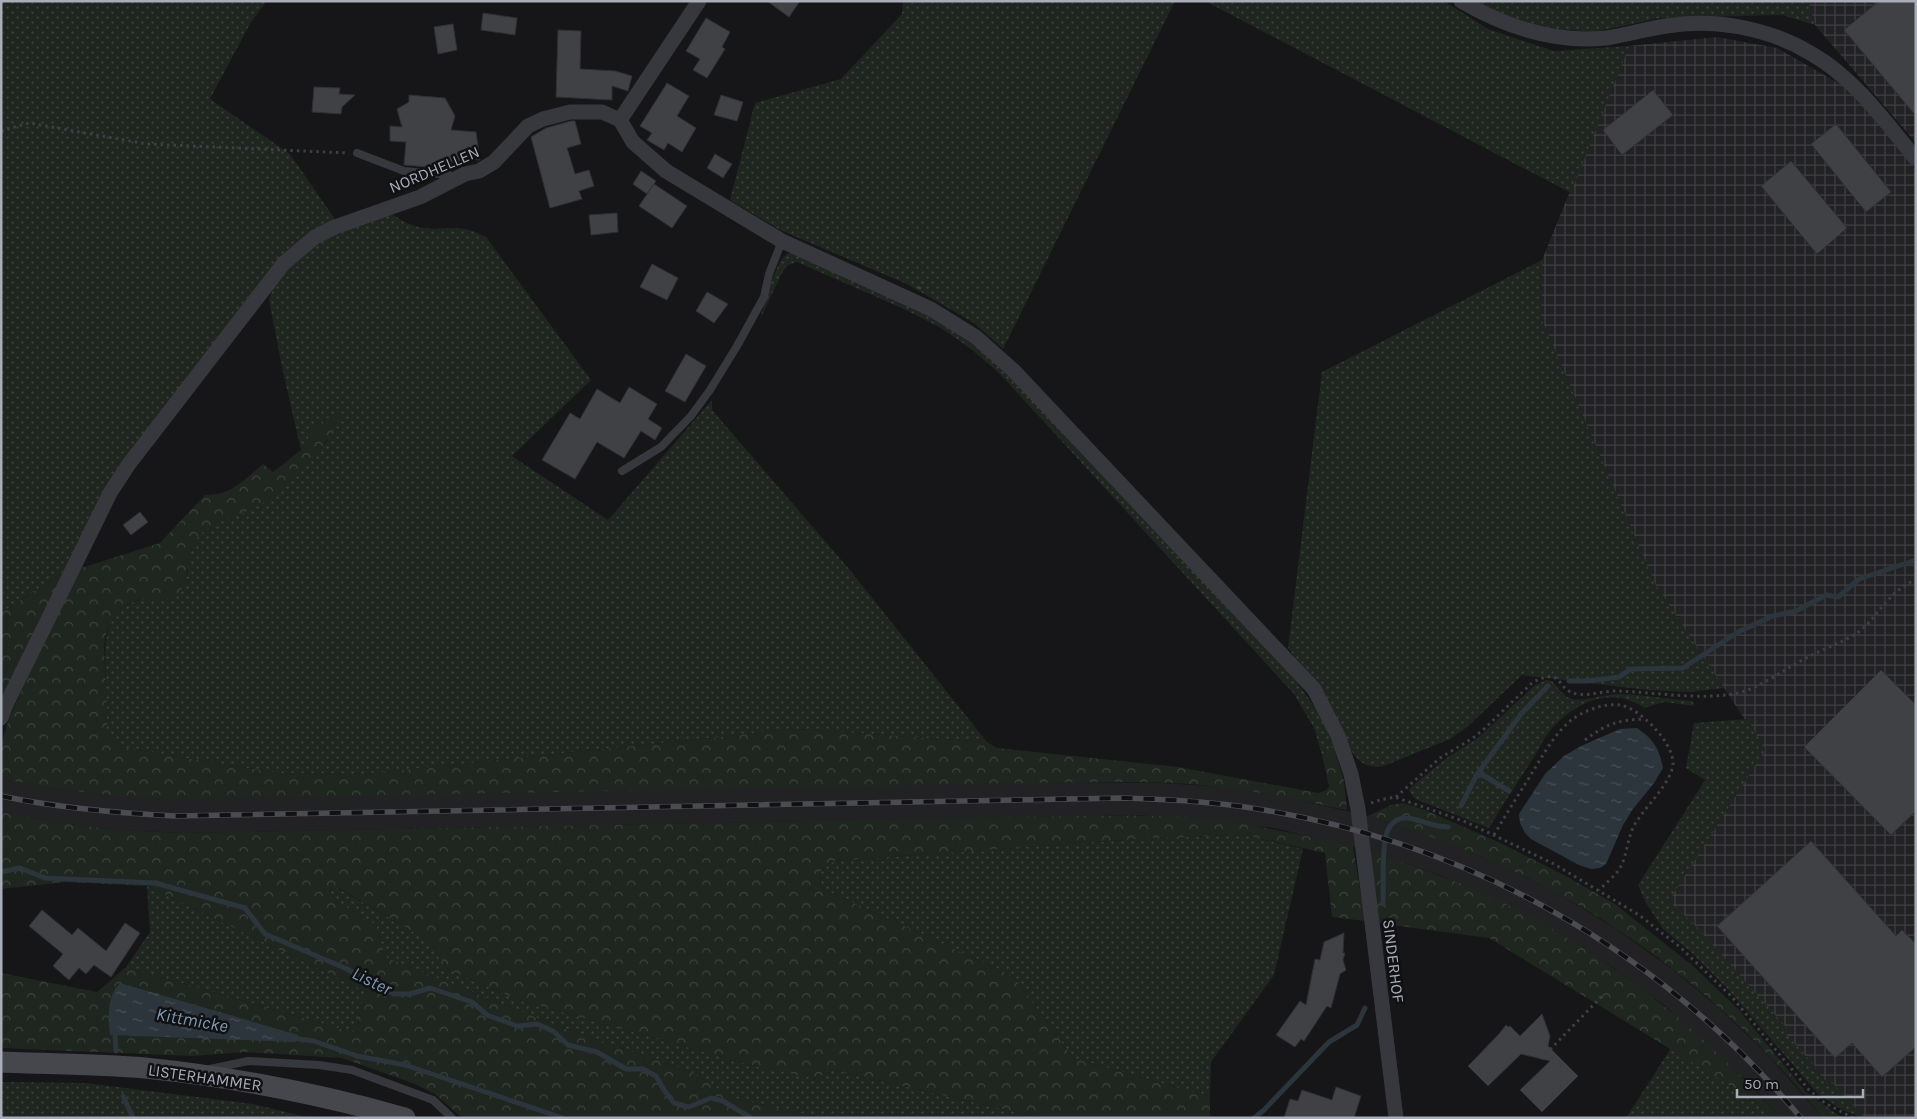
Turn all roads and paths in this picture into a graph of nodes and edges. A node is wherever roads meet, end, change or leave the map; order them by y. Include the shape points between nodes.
1 (699, 1) edge
2 (1461, 1) edge
3 (620, 120) junction
4 (1, 131) edge
5 (357, 153) joint
6 (1916, 159) edge
7 (457, 178) junction
8 (782, 241) junction
9 (622, 471) dead end
10 (1916, 579) edge
11 (1, 718) edge
12 (1645, 720) junction
13 (1585, 740) dead end
14 (1395, 797) junction
15 (1358, 809) junction
16 (1494, 835) junction
17 (1599, 890) junction
18 (1603, 995) dead end
19 (1541, 1059) dead end
20 (1, 1062) edge
21 (186, 1074) junction
22 (405, 1118) edge
23 (452, 1118) edge
24 (1396, 1118) edge
25 (1853, 1118) edge

1 - 3 street
2 - 6 street via 1487,16 1548,35 1606,38 1697,23 1760,31 1789,41 1841,74 1867,99
3 - 7 street, NORDHELLEN via 602,112 570,112 543,119 528,126 494,162
3 - 8 street via 633,142 666,171
4 - 5 path via 29,123 147,144
5 - 7 lane via 404,170
7 - 11 street, NORDHELLEN via 420,197 335,226 314,237 284,263 110,493
8 - 9 lane via 764,297 692,416 661,447
8 - 15 street, SINDERHOF via 931,309 976,337 1014,370 1314,689 1338,736
10 - 14 path via 1899,590 1861,630 1844,642 1811,656 1752,689 1734,694 1682,696 1612,691 1578,694 1565,689 1556,678 1543,677 1533,682 1473,738 1440,758
12 - 13 path via 1613,723
12 - 16 path via 1630,708 1619,705 1594,709 1571,720 1540,760
12 - 17 path via 1671,750 1670,776 1635,823 1620,868
14 - 15 path
14 - 16 path
15 - 24 street, SINDERHOF
16 - 17 path
17 - 25 path via 1639,915 1680,947 1732,997 1809,1090
18 - 19 path
20 - 21 main road, LISTERHAMMER via 144,1068
21 - 22 main road, LISTERHAMMER via 272,1086
21 - 23 lane via 248,1061 352,1070 433,1100

